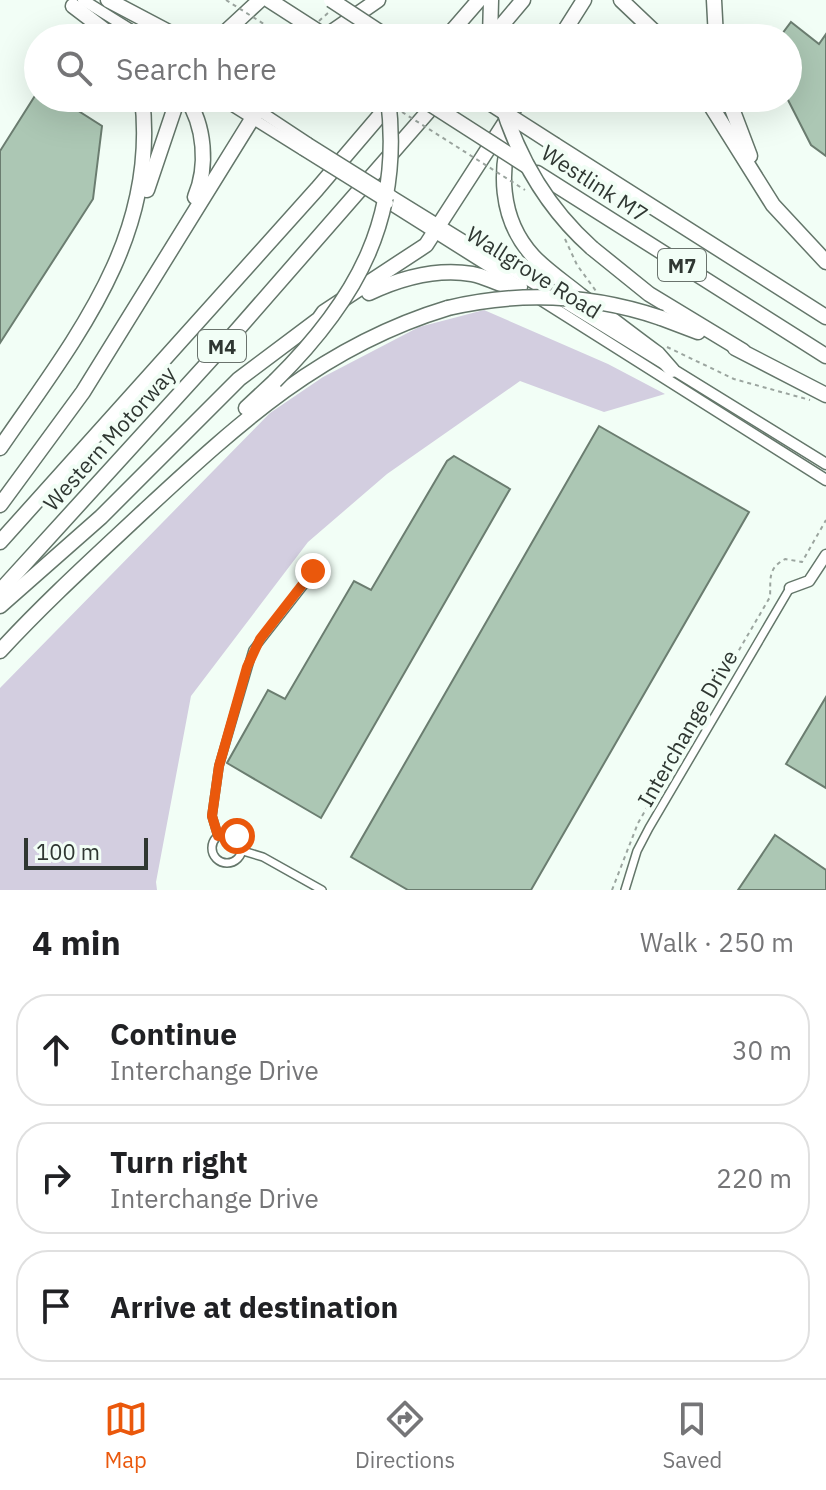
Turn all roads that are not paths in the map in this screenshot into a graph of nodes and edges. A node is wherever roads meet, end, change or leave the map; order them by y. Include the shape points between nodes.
1 (108, 0) edge
2 (260, 0) edge
3 (269, 0) edge
4 (356, 0) edge
5 (378, 0) edge
6 (479, 0) edge
7 (491, 0) edge
8 (523, 0) edge
9 (584, 0) edge
10 (621, 0) edge
11 (714, 0) edge
12 (73, 2) edge
13 (331, 5) edge
14 (99, 24) edge
15 (105, 24) edge
16 (116, 24) edge
17 (153, 24) edge
18 (234, 24) edge
19 (306, 24) edge
20 (345, 24) edge
21 (364, 24) edge
22 (367, 24) edge
23 (458, 24) edge
24 (491, 24) edge
25 (503, 24) edge
26 (569, 24) edge
27 (646, 24) edge
28 (715, 24) edge
29 (142, 112) edge
30 (177, 112) edge
31 (188, 112) edge
32 (257, 112) edge
33 (263, 112) edge
34 (383, 112) edge
35 (392, 112) edge
36 (428, 112) edge
37 (443, 112) edge
38 (504, 112) edge
39 (505, 112) edge
40 (512, 112) edge
41 (516, 112) edge
42 (715, 112) edge
43 (733, 112) edge
44 (194, 212) junction
45 (784, 216) junction
46 (438, 229) junction
47 (826, 262) edge
48 (520, 287) junction
49 (98, 303) junction
50 (826, 317) edge
51 (319, 319) junction
52 (743, 351) junction
53 (826, 356) edge
54 (672, 370) junction
55 (826, 395) edge
56 (0, 448) edge
57 (826, 464) edge
58 (826, 480) edge
59 (0, 505) edge
60 (0, 542) edge
61 (826, 555) edge
62 (322, 562) dead end
63 (790, 588) joint
64 (0, 591) edge
65 (0, 606) edge
66 (0, 636) edge
67 (0, 651) edge
68 (218, 836) junction
69 (243, 851) junction
70 (322, 890) edge
71 (625, 890) edge

1 - 17 highway
2 - 18 highway
3 - 19 highway, bridge
4 - 22 highway, bridge
5 - 20 highway
6 - 23 highway
7 - 24 highway
8 - 25 highway
9 - 26 highway
10 - 27 highway
11 - 28 highway
12 - 14 highway
12 - 15 main road
12 - 16 main road
13 - 21 highway, bridge
29 - 49 highway via 144,160 136,211
30 - 49 highway via 125,257
31 - 44 highway via 198,124 203,156
32 - 44 highway
33 - 46 main road, Wallgrove Road, bridge via 305,146
34 - 60 highway, Western Motorway / M4
35 - 66 highway, bridge via 389,173 372,247 332,319 275,381
36 - 64 highway, Western Motorway / M4
37 - 53 highway, Westlink M7 / M7, bridge
38 - 50 highway, Westlink M7 / M7, bridge
39 - 52 highway, bridge via 535,180 564,221 649,294
40 - 46 highway
41 - 54 highway via 503,175 509,213 521,240 544,266
42 - 45 highway
43 - 45 highway via 745,147
44 - 59 highway via 83,392
45 - 47 highway
46 - 48 main road, Wallgrove Road
46 - 51 highway via 420,251
46 - 54 main road, Wallgrove Road
48 - 51 highway via 508,288 471,274 426,274 387,285
48 - 58 main road, Wallgrove Road
49 - 56 highway
51 - 65 highway via 239,379 101,517
52 - 55 highway
52 - 67 highway, bridge via 630,308 570,297 508,298 448,308 390,328 258,409 66,583
54 - 57 main road, Wallgrove Road
61 - 63 main road via 809,581
62 - 68 street via 253,650 219,766 212,816
63 - 71 street, Interchange Drive via 649,828
68 - 69 street via 234,834
68 - 69 street via 212,851 219,861 235,861
69 - 70 street

